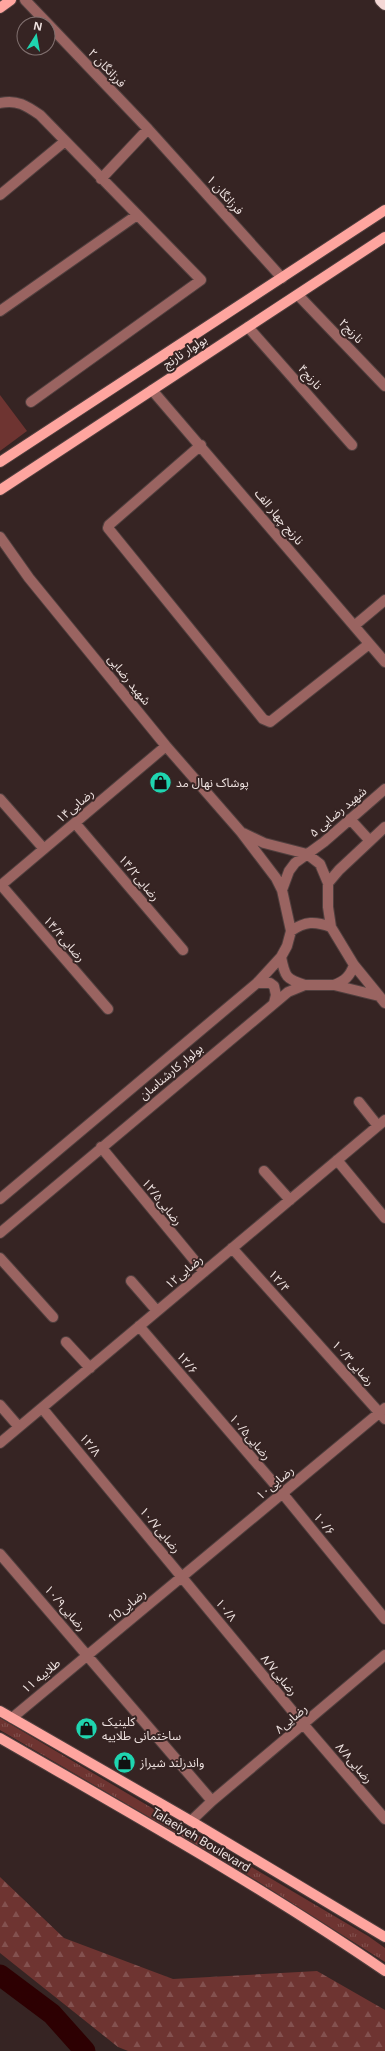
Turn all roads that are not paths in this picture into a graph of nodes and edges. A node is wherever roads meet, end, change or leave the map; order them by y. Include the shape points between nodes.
1 (11, 0) edge
2 (25, 0) edge
3 (381, 0) edge
4 (385, 4) edge
5 (0, 8) edge
6 (40, 16) edge
7 (56, 32) edge
8 (0, 103) edge
9 (148, 129) junction
10 (64, 142) junction
11 (101, 179) junction
12 (0, 196) edge
13 (385, 210) edge
14 (137, 215) junction
15 (385, 237) edge
16 (282, 278) junction
17 (298, 295) junction
18 (0, 311) edge
19 (248, 327) junction
20 (385, 386) edge
21 (152, 390) junction
22 (30, 402) dead end
23 (201, 445) junction
24 (352, 445) dead end
25 (0, 462) edge
26 (0, 490) edge
27 (0, 539) edge
28 (385, 600) edge
29 (354, 626) junction
30 (369, 644) junction
31 (385, 662) edge
32 (166, 746) junction
33 (385, 789) edge
34 (0, 799) edge
35 (350, 819) junction
36 (75, 823) junction
37 (241, 832) junction
38 (383, 834) edge
39 (370, 841) junction
40 (44, 849) junction
41 (307, 854) junction
42 (328, 883) junction
43 (0, 886) edge
44 (282, 890) junction
45 (331, 927) junction
46 (291, 931) junction
47 (183, 950) dead end
48 (281, 957) junction
49 (354, 965) junction
50 (257, 984) junction
51 (305, 985) junction
52 (334, 985) junction
53 (382, 999) edge
54 (274, 1003) junction
55 (108, 1009) dead end
56 (358, 1102) dead end
57 (381, 1123) edge
58 (101, 1147) junction
59 (337, 1160) junction
60 (264, 1171) dead end
61 (0, 1199) edge
62 (290, 1200) junction
63 (385, 1218) edge
64 (0, 1233) edge
65 (232, 1248) junction
66 (0, 1258) edge
67 (204, 1272) junction
68 (132, 1281) dead end
69 (157, 1311) junction
70 (53, 1317) dead end
71 (139, 1326) junction
72 (306, 1330) joint
73 (66, 1342) dead end
74 (90, 1368) junction
75 (0, 1405) edge
76 (42, 1408) junction
77 (383, 1413) edge
78 (214, 1416) joint
79 (19, 1427) junction
80 (0, 1443) edge
81 (283, 1494) junction
82 (118, 1500) joint
83 (0, 1554) edge
84 (182, 1578) junction
85 (385, 1619) edge
86 (88, 1655) junction
87 (385, 1655) edge
88 (249, 1659) joint
89 (0, 1711) edge
90 (12, 1718) junction
91 (304, 1725) junction
92 (0, 1738) edge
93 (212, 1801) junction
94 (385, 1819) edge
95 (191, 1821) junction
96 (385, 1937) edge
97 (385, 1971) edge

1 - 5 main road
2 - 6 street, فرزانگان ۲
3 - 4 highway
7 - 9 street, فرزانگان ۲
8 - 10 street via 15,101 26,105
9 - 11 street
9 - 16 street, فرزانگان ۱
10 - 11 street
10 - 12 street
11 - 14 street
13 - 16 main road, بولوار نارنج
14 - 18 street
14 - 22 street via 201,280
15 - 17 main road, بولوار نارنج
16 - 25 main road, بولوار نارنج
17 - 19 main road, بولوار نارنج
17 - 20 street, نارنج۲
19 - 21 main road, بولوار نارنج
19 - 24 street, نارنج۴
21 - 23 street, نارنج چهار الف
21 - 26 main road, بولوار نارنج
23 - 29 street, نارنج چهار الف
23 - 30 street via 108,528 263,719 270,722
27 - 32 street, شهید رضایی
28 - 29 street
29 - 30 street, نارنج چهار الف
30 - 31 street, نارنج چهار الف
32 - 36 street, رضایی۱۴
32 - 37 street, شهید رضایی
33 - 35 street, شهید رضایی ۵
34 - 40 street
35 - 39 street
35 - 41 street, شهید رضایی ۵
36 - 40 street, رضایی۱۴
36 - 47 street, رضایی۱۴/۲
37 - 41 street, شهید رضایی via 264,843
37 - 44 street, شهید رضایی via 276,878
38 - 39 street
39 - 42 street
40 - 43 street, رضایی۱۴
41 - 42 street, شهید رضایی via 320,864
41 - 44 street, شهید رضایی ۵ via 289,871
42 - 45 street, شهید رضایی
43 - 55 street, رضایی۱۴/۴
44 - 46 street
45 - 46 street via 310,921 300,924
45 - 49 street, شهید رضایی
46 - 48 street, بولوار کارشناسان
48 - 50 street, بولوار کارشناسان
48 - 51 street via 286,977
49 - 52 street via 344,981
49 - 53 street, شهید رضایی
50 - 54 street via 270,983 274,986
50 - 61 street, بولوار کارشناسان
51 - 52 street, بولوار کارشناسان
51 - 54 street, بولوار کارشناسان via 288,992
52 - 53 street, بولوار کارشناسان
54 - 58 street, بولوار کارشناسان
56 - 57 street
57 - 59 street, رضایی۱۲
58 - 64 street, بولوار کارشناسان
58 - 67 street, رضایی۱۲/۵
59 - 62 street, رضایی۱۲
59 - 63 street
60 - 62 street
62 - 65 street, رضایی۱۲
65 - 67 street, رضایی۱۲
65 - 72 street, ۱۲/۴
66 - 70 street
67 - 69 street, رضایی۱۲
68 - 69 street
69 - 71 street, رضایی۱۲
71 - 74 street, رضایی۱۲
71 - 78 street, ۱۲/۶
72 - 77 street, رضایی۱۰/۳
73 - 74 street
74 - 76 street, رضایی۱۲
75 - 79 street
76 - 79 street, رضایی۱۲
76 - 82 street, ۱۲/۸
77 - 81 street, رضایی۱۰
78 - 81 street, رضایی۱۰/۵
79 - 80 street, رضایی۱۲
81 - 84 street, رضایی۱۰
81 - 85 street, ۱۰/۶
82 - 84 street, رضایی۱۰/۷
83 - 86 street, رضایی۱۰/۹
84 - 86 street, رضایی10
84 - 88 street, ۱۰/۸
86 - 90 street, طلاییه ۱۱
86 - 93 street, رضایی۱۰/۹
87 - 91 street, رضایی۸
88 - 91 street, رضایی۸/۷
89 - 90 main road, Talaeiyeh Boulevard
90 - 95 main road, Talaeiyeh Boulevard
91 - 93 street, رضایی۸
91 - 94 street, رضایی۸/۸
92 - 97 main road, Talaeiyeh Boulevard via 180,1842
93 - 95 street, رضایی۸
95 - 96 main road, Talaeiyeh Boulevard

